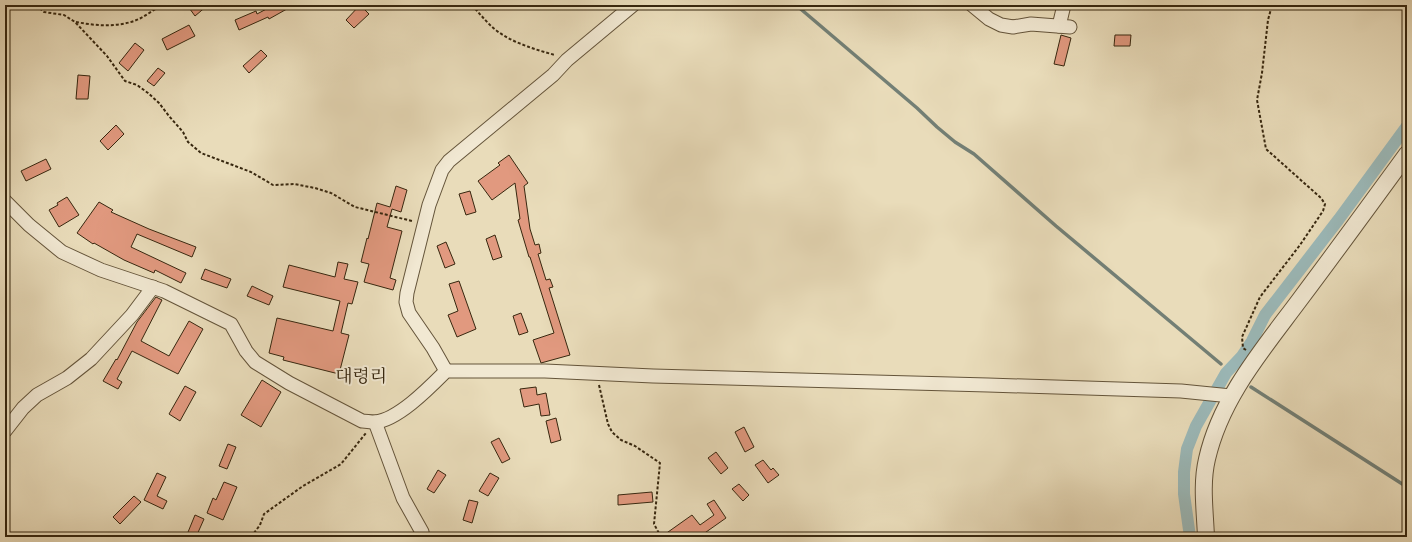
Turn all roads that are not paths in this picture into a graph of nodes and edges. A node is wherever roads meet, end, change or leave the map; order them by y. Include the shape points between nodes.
1 (633, 5) edge
2 (972, 5) edge
3 (1064, 5) edge
4 (1407, 154) edge
5 (5, 201) edge
6 (153, 287) junction
7 (446, 371) junction
8 (1227, 396) junction
9 (375, 422) junction
10 (5, 431) edge
11 (423, 537) edge
12 (1206, 537) edge

1 - 7 street via 449,161 442,170 429,205 406,302 409,313
2 - 3 street via 989,19 1013,27 1031,24 1064,26
4 - 8 street
5 - 6 street via 29,226 62,252 101,270
6 - 9 street via 231,324 255,362 289,383 362,421
6 - 10 street via 132,316 91,360 67,378 37,394
7 - 8 street via 545,371 988,385 1207,393
7 - 9 street via 410,404
8 - 12 street via 1204,475
9 - 11 street via 403,498

